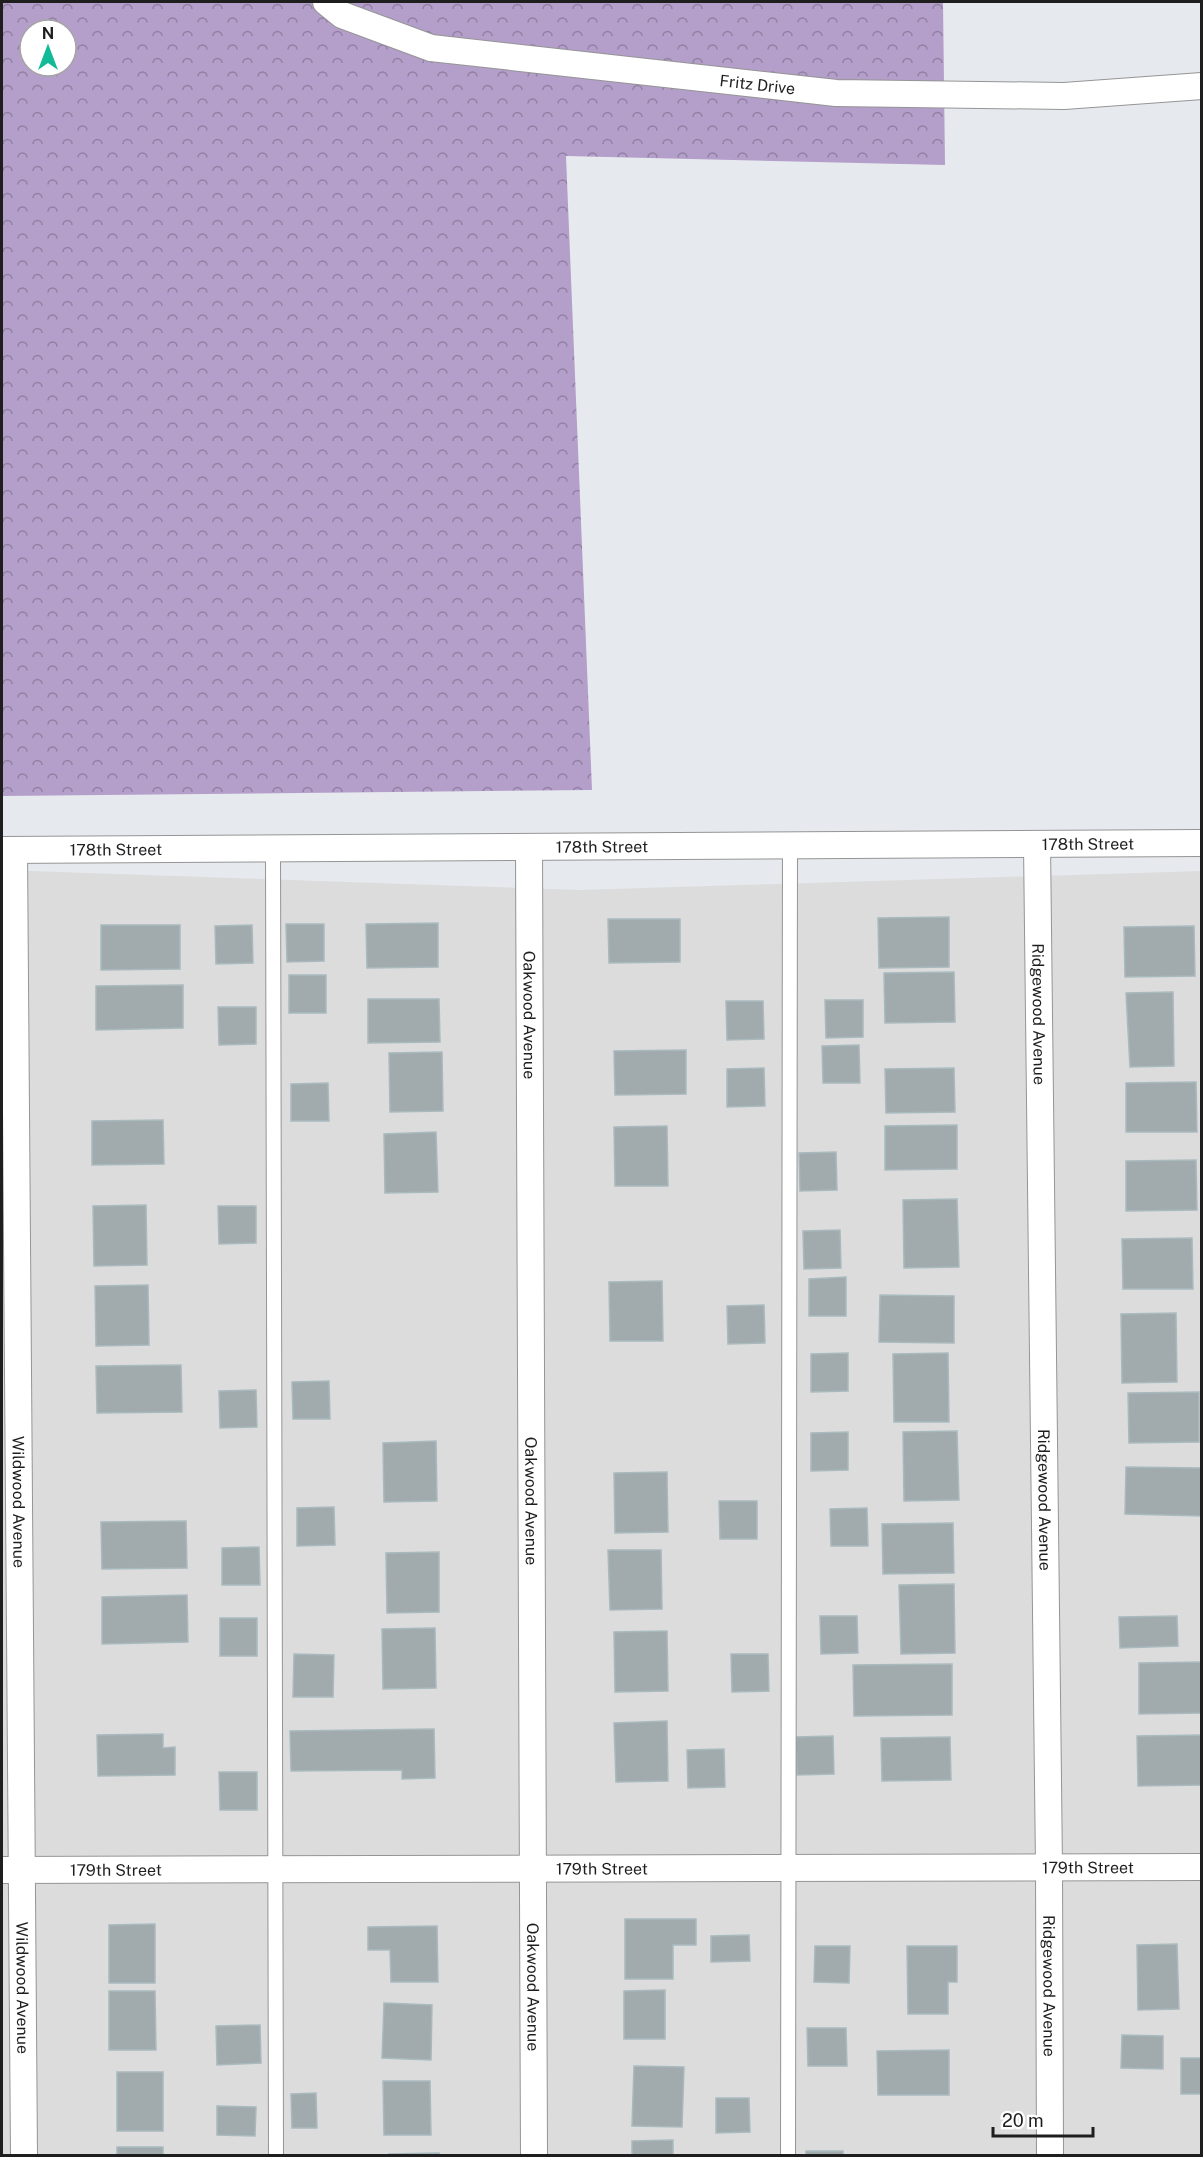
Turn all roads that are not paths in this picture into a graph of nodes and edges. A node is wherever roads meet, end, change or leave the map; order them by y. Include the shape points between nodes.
1 (326, 2) edge
2 (1202, 86) edge
3 (1202, 843) edge
4 (1037, 844) junction
5 (790, 845) junction
6 (529, 847) junction
7 (273, 849) junction
8 (8, 850) edge
9 (1049, 1867) junction
10 (1202, 1867) edge
11 (788, 1868) junction
12 (276, 1869) junction
13 (533, 1869) junction
14 (12, 1870) edge
15 (24, 2156) edge
16 (276, 2156) edge
17 (534, 2156) edge
18 (788, 2156) edge
19 (1050, 2156) edge

1 - 2 street, Fritz Drive via 342,15 431,48 836,93 1064,96
3 - 4 street, 178th Street
4 - 5 street, 178th Street
4 - 9 street, Ridgewood Avenue
5 - 6 street, 178th Street
5 - 11 lane
6 - 7 street, 178th Street
6 - 13 street, Oakwood Avenue
7 - 8 street, 178th Street
7 - 12 lane
8 - 14 street, Wildwood Avenue
9 - 10 street, 179th Street
9 - 11 street, 179th Street
9 - 19 street, Ridgewood Avenue
11 - 13 street, 179th Street
11 - 18 lane
12 - 13 street, 179th Street
12 - 14 street, 179th Street
12 - 16 lane
13 - 17 street, Oakwood Avenue
14 - 15 street, Wildwood Avenue

